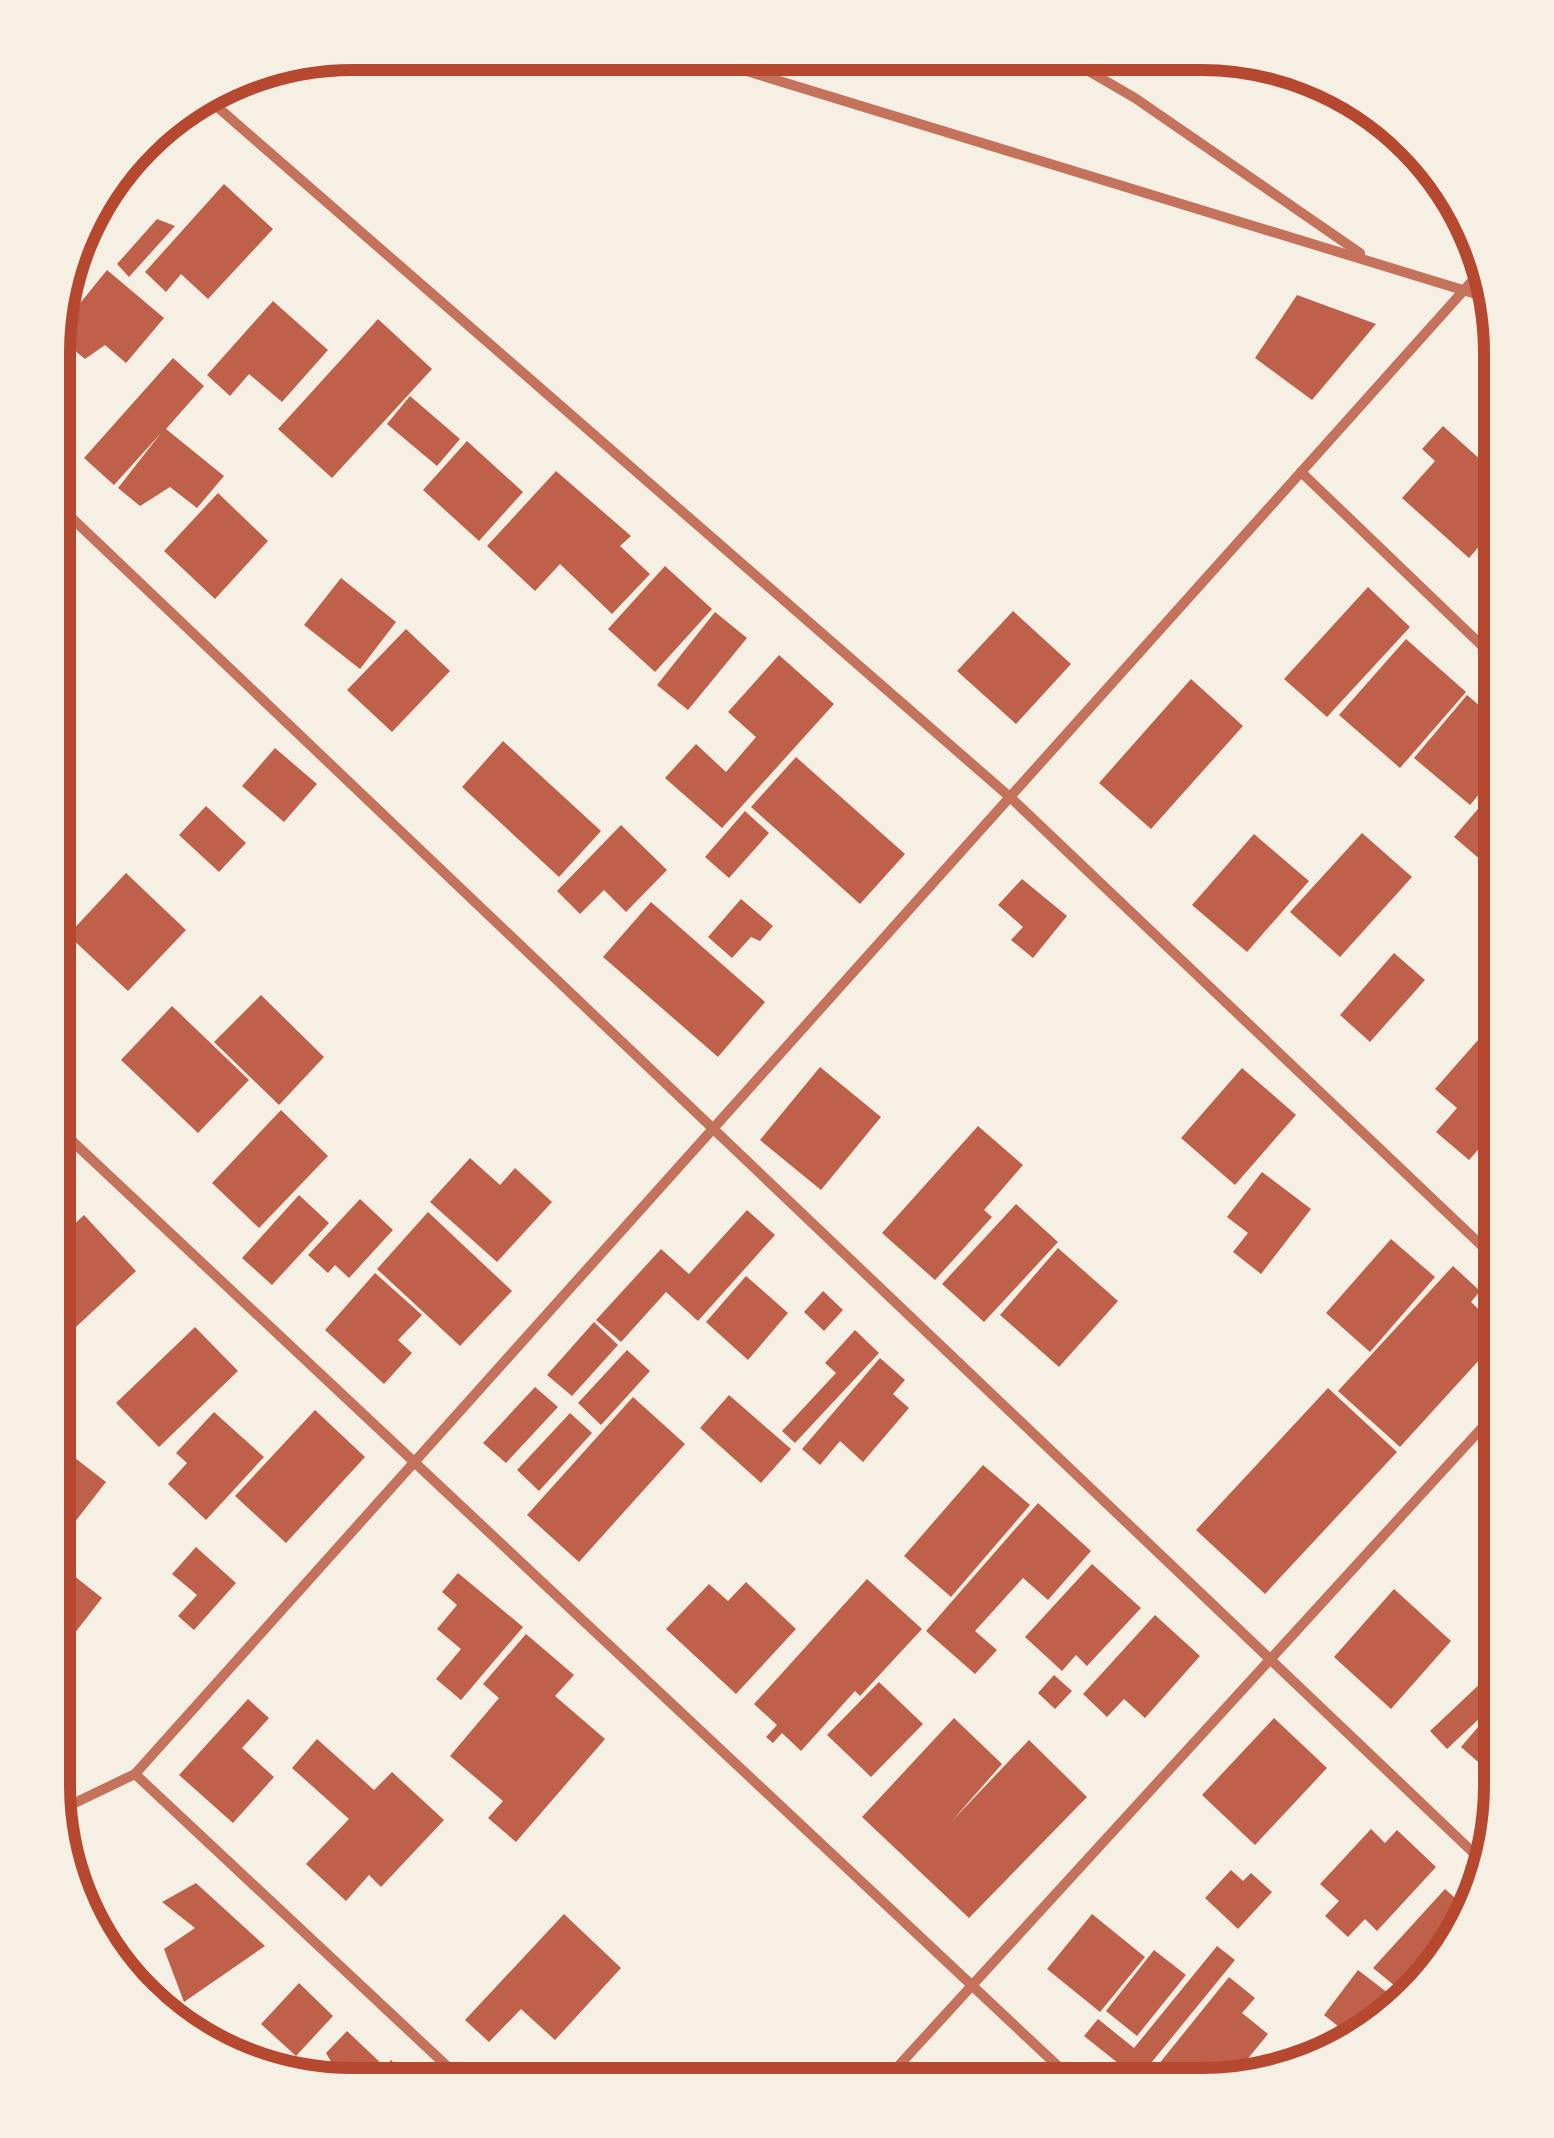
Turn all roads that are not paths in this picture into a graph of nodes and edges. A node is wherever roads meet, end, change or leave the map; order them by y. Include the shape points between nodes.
1 (744, 70) edge
2 (1088, 70) edge
3 (215, 106) edge
4 (1370, 260) junction
5 (1474, 279) edge
6 (1464, 291) junction
7 (1477, 295) edge
8 (1301, 472) junction
9 (70, 516) edge
10 (1484, 647) edge
11 (1011, 798) junction
12 (711, 1129) junction
13 (70, 1139) edge
14 (1483, 1247) edge
15 (1483, 1427) edge
16 (416, 1460) junction
17 (1268, 1661) junction
18 (135, 1774) junction
19 (71, 1805) edge
20 (1475, 1854) edge
21 (974, 1984) junction
22 (448, 2068) edge
23 (897, 2068) edge
24 (1060, 2068) edge

1 - 4 street
2 - 4 street
3 - 11 street
4 - 6 street
5 - 6 street
6 - 7 street
6 - 8 street
8 - 10 street
8 - 11 street
9 - 12 street
11 - 12 street
11 - 14 street
12 - 16 street
12 - 17 street
13 - 16 street
15 - 17 street
16 - 18 street
16 - 21 street
17 - 20 street
17 - 21 street
18 - 19 street
18 - 22 street
21 - 23 street
21 - 24 street

